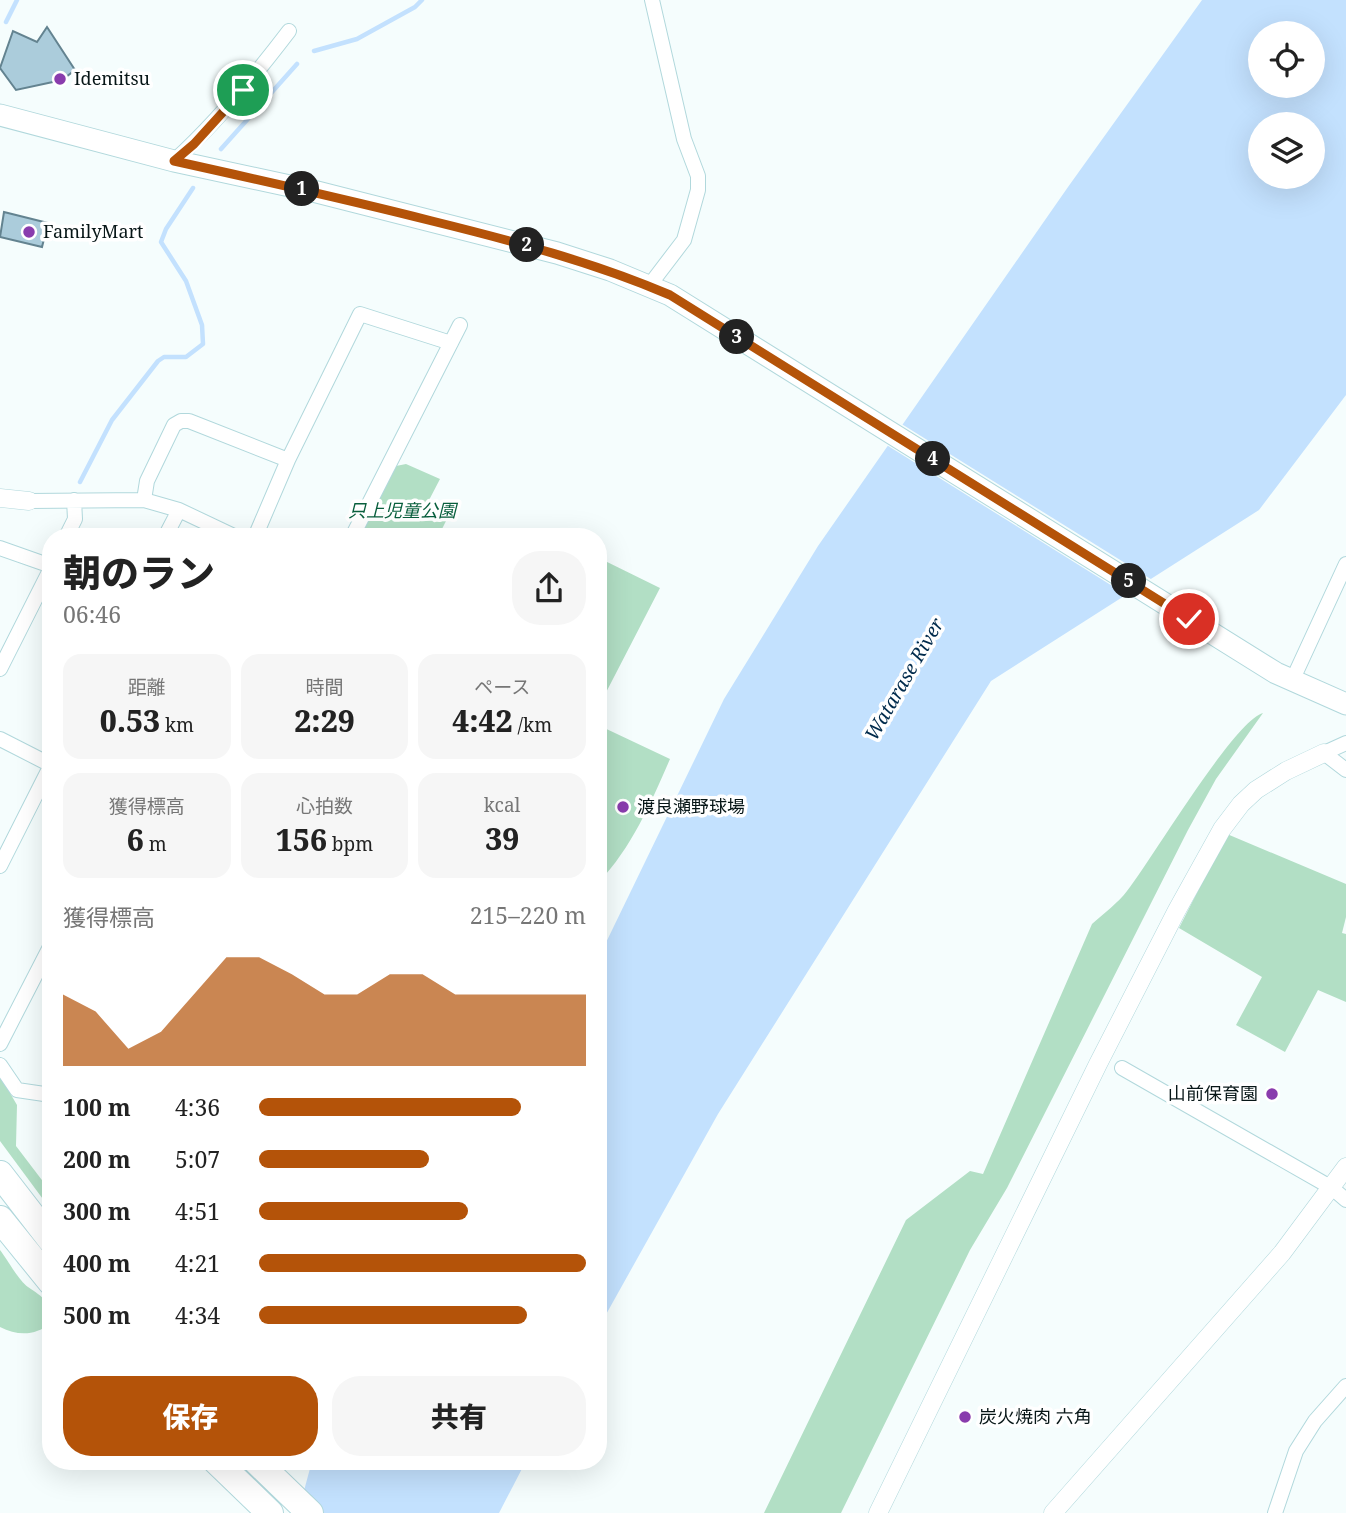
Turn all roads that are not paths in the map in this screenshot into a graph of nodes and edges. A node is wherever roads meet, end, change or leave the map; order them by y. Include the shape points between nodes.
1 (652, 0) edge
2 (289, 31) dead end
3 (0, 115) edge
4 (174, 161) junction
5 (649, 286) junction
6 (460, 325) dead end
7 (450, 343) junction
8 (288, 460) junction
9 (0, 498) edge
10 (74, 500) junction
11 (144, 500) junction
12 (29, 501) joint
13 (178, 510) junction
14 (70, 528) edge
15 (169, 528) edge
16 (217, 528) edge
17 (259, 528) edge
18 (357, 528) edge
19 (0, 548) edge
20 (42, 564) edge
21 (1346, 564) edge
22 (42, 585) edge
23 (0, 669) edge
24 (1284, 677) junction
25 (1346, 704) edge
26 (0, 739) edge
27 (1346, 743) edge
28 (1324, 753) junction
29 (42, 760) edge
30 (1346, 770) edge
31 (42, 783) edge
32 (0, 866) edge
33 (42, 962) edge
34 (0, 1044) edge
35 (0, 1065) edge
36 (1122, 1068) dead end
37 (42, 1094) edge
38 (1346, 1167) edge
39 (0, 1174) edge
40 (1332, 1188) junction
41 (1346, 1200) edge
42 (0, 1219) edge
43 (42, 1228) edge
44 (42, 1271) edge
45 (1346, 1386) edge
46 (225, 1470) edge
47 (265, 1470) edge
48 (270, 1513) edge
49 (310, 1513) edge
50 (878, 1513) edge
51 (1054, 1513) edge
52 (1275, 1513) edge

1 - 5 street via 698,190 684,240
2 - 4 street via 243,90
3 - 4 main road
4 - 5 main road via 544,250
5 - 24 main road
6 - 7 street
7 - 8 street via 360,314
7 - 18 street
8 - 11 street via 181,421 174,425 147,481
8 - 17 street
9 - 12 street
10 - 11 street
10 - 12 street
10 - 14 street
11 - 13 street
13 - 15 street
13 - 16 street
19 - 20 street
21 - 24 street
22 - 23 street
24 - 25 main road
26 - 29 street
27 - 28 street
28 - 30 street
28 - 50 street via 1256,790 1222,829 1098,1064
31 - 32 street
33 - 34 street
35 - 37 street via 18,1090
36 - 40 street
38 - 40 street
39 - 43 highway
40 - 41 street
40 - 51 street via 1282,1253
42 - 44 highway
45 - 52 street via 1296,1451
46 - 48 highway
47 - 49 highway

